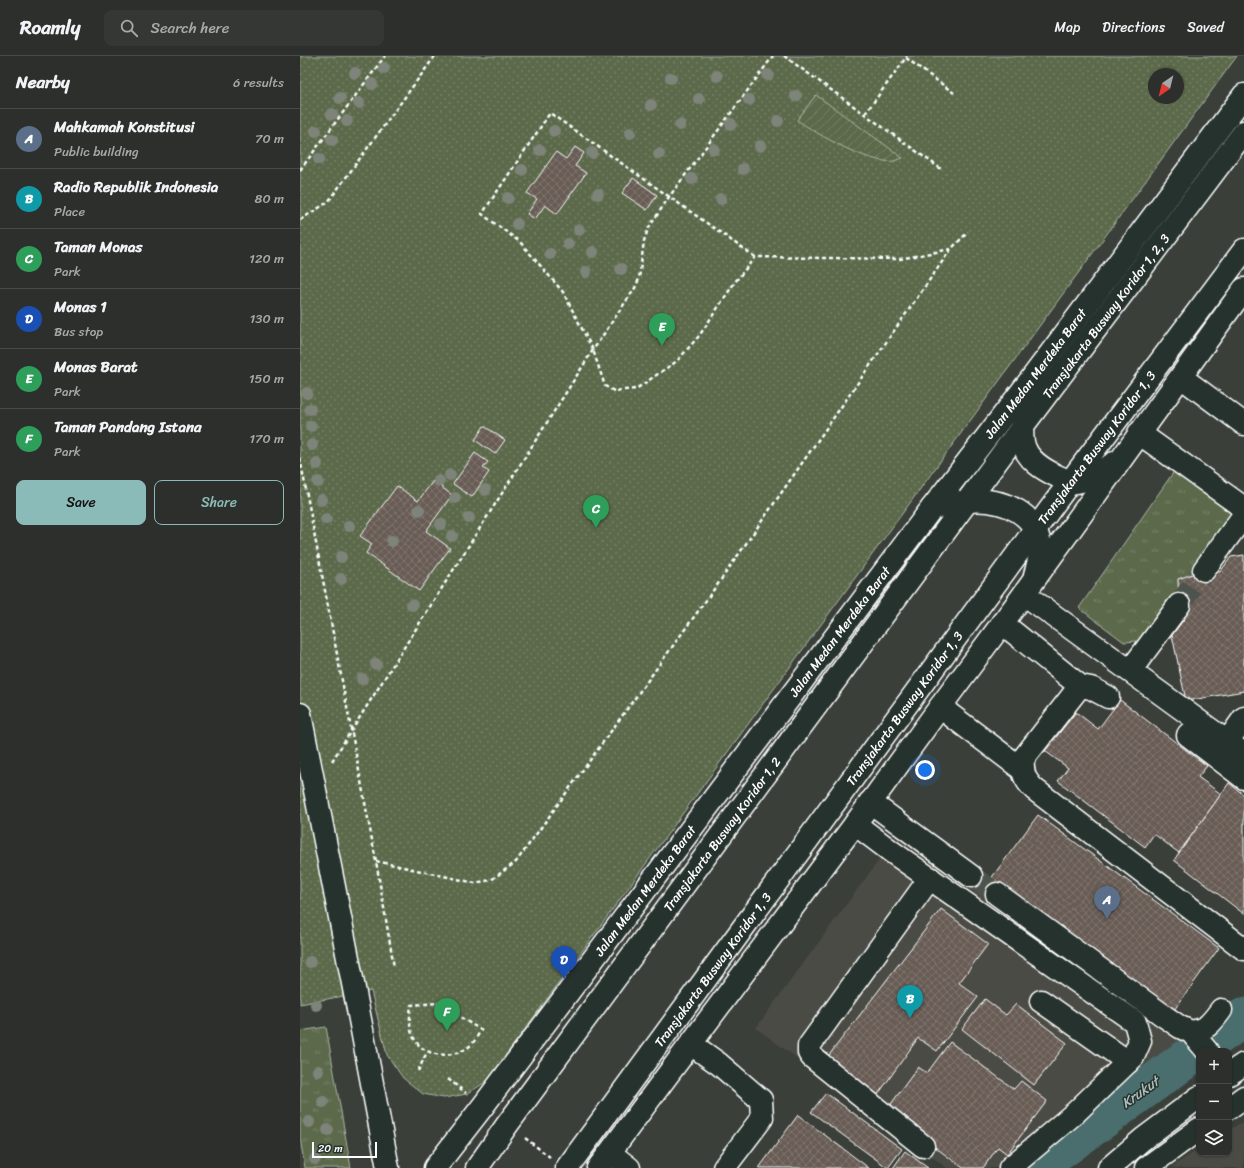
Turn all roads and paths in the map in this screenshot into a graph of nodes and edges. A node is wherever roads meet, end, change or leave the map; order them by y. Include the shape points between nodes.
1 (385, 56) edge
2 (435, 56) edge
3 (773, 56) edge
4 (784, 56) edge
5 (907, 57) edge
6 (954, 93) dead end
7 (1244, 95) edge
8 (865, 114) junction
9 (1244, 132) edge
10 (941, 169) dead end
11 (300, 170) edge
12 (669, 197) junction
13 (300, 220) edge
14 (968, 232) dead end
15 (951, 249) junction
16 (1244, 250) edge
17 (755, 257) junction
18 (1244, 289) edge
19 (593, 350) junction
20 (1181, 377) junction
21 (1029, 382) junction
22 (1244, 424) edge
23 (1022, 427) junction
24 (1139, 433) junction
25 (1124, 455) junction
26 (300, 458) edge
27 (1070, 482) junction
28 (968, 501) junction
29 (932, 508) junction
30 (1244, 508) edge
31 (1244, 515) edge
32 (1036, 530) junction
33 (1204, 570) tunnel mouth
34 (1029, 586) junction
35 (1179, 604) tunnel mouth
36 (1002, 623) junction
37 (1130, 671) junction
38 (1080, 686) junction
39 (1108, 697) dead end
40 (940, 707) junction
41 (300, 714) edge
42 (1244, 718) edge
43 (351, 731) junction
44 (1188, 735) dead end
45 (1227, 742) junction
46 (1244, 754) edge
47 (1023, 770) junction
48 (1244, 778) edge
49 (314, 790) junction
50 (870, 802) junction
51 (855, 824) junction
52 (376, 861) junction
53 (971, 876) tunnel mouth
54 (930, 878) junction
55 (997, 894) tunnel mouth
56 (1244, 949) edge
57 (394, 967) dead end
58 (1041, 1001) dead end
59 (1220, 1010) dead end
60 (1200, 1042) edge
61 (691, 1044) junction
62 (427, 1052) junction
63 (1128, 1062) junction
64 (1244, 1064) edge
65 (418, 1070) dead end
66 (1232, 1072) edge
67 (448, 1079) dead end
68 (468, 1094) dead end
69 (1244, 1097) edge
70 (1196, 1099) edge
71 (1232, 1106) edge
72 (508, 1125) junction
73 (1196, 1132) edge
74 (1143, 1139) junction
75 (923, 1146) dead end
76 (604, 1161) edge
77 (560, 1163) edge
78 (1156, 1165) edge
79 (388, 1168) edge
80 (435, 1168) edge
81 (477, 1168) edge
82 (629, 1168) edge
83 (724, 1168) edge
84 (1010, 1168) edge
85 (1109, 1168) edge

1 - 11 path
2 - 13 path via 328,202
3 - 12 path
4 - 8 path
5 - 6 path
5 - 8 path
7 - 21 main road, Jalan Medan Merdeka Barat
8 - 10 path
9 - 23 main road, Transjakarta Busway Koridor 1, 2, 3
12 - 17 path
12 - 19 path via 648,229 635,288
12 - 19 path via 550,113 482,214 520,242 563,292
14 - 15 path
15 - 17 path via 900,259
15 - 52 path via 720,581 516,862 491,880 475,883
16 - 27 main road, Transjakarta Busway Koridor 1, 3
17 - 19 path via 699,336 677,361 636,389 614,391 605,386
18 - 20 main road
19 - 43 path
20 - 22 main road
20 - 24 main road
21 - 23 main road
21 - 29 main road, Jalan Medan Merdeka Barat
23 - 27 main road via 1023,443 1030,458 1047,472
23 - 28 main road, Transjakarta Busway Koridor 1, 2, 3
24 - 25 main road
24 - 30 main road
25 - 27 main road via 1101,473 1085,480
25 - 34 main road
26 - 43 path
27 - 32 main road, Transjakarta Busway Koridor 1, 3
28 - 29 main road
28 - 32 main road via 993,501 1008,505 1021,512
28 - 72 main road, Transjakarta Busway Koridor 1, 2
29 - 80 main road, Jalan Medan Merdeka Barat
31 - 33 main road
32 - 34 main road via 1040,554
32 - 77 main road, Transjakarta Busway Koridor 1, 3
34 - 36 main road
34 - 37 main road
35 - 37 main road
36 - 38 main road
36 - 40 main road
37 - 45 main road
38 - 39 main road via 1091,688
38 - 47 main road via 1024,758
40 - 47 main road
40 - 50 main road
41 - 49 main road
42 - 45 main road
43 - 49 path
43 - 52 path
44 - 48 main road
45 - 46 main road
47 - 56 main road via 1025,778 1034,790
49 - 79 main road
50 - 51 main road
50 - 53 main road
51 - 54 main road
51 - 61 main road
52 - 57 path
54 - 63 main road via 1135,1022 1140,1041
54 - 75 main road via 808,1046 812,1057
55 - 60 main road
58 - 63 main road
59 - 60 main road via 1202,1030
61 - 76 main road
61 - 83 main road via 761,1100 762,1118
62 - 62 path via 442,1055 462,1051 472,1044 481,1030 437,1004 411,1005 411,1031 417,1044
62 - 65 path
63 - 84 main road via 1076,1112
64 - 66 main road
67 - 68 path
69 - 71 main road
70 - 74 main road
72 - 77 path
72 - 81 main road, Transjakarta Busway Koridor 1, 2
73 - 78 main road
74 - 78 main road
74 - 85 main road
76 - 82 main road

